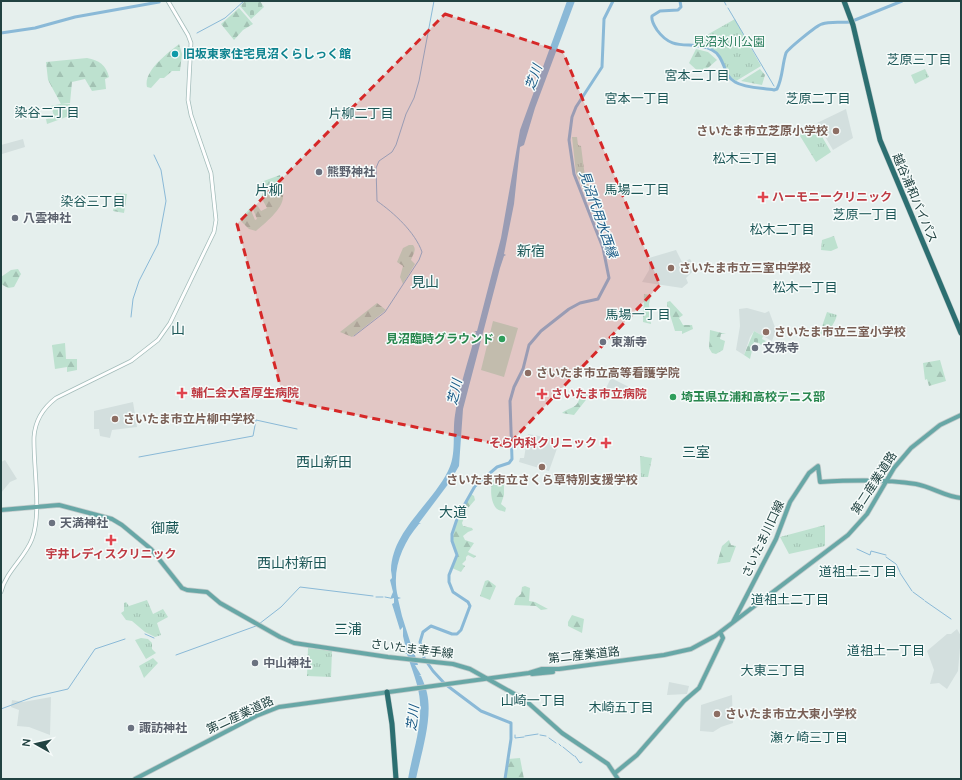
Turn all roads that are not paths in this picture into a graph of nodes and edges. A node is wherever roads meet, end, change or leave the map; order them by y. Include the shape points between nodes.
1 (168, 1) edge
2 (845, 1) edge
3 (864, 67) junction
4 (961, 326) edge
5 (961, 333) edge
6 (961, 416) edge
7 (887, 482) junction
8 (961, 498) edge
9 (36, 507) junction
10 (1, 510) edge
11 (1, 592) edge
12 (734, 624) junction
13 (721, 634) junction
14 (489, 679) junction
15 (386, 693) junction
16 (326, 700) junction
17 (616, 777) edge
18 (134, 779) edge
19 (138, 779) edge
20 (396, 779) edge

1 - 9 main road via 188,35 190,44 188,100 211,173 216,220 214,232 170,323 158,340 136,358 59,397 43,411 35,426 34,437
2 - 3 highway
3 - 4 highway, 越谷浦和バイパス via 883,138
3 - 5 highway, 越谷浦和バイパス via 880,140
6 - 7 main road, 第二産業道路 via 940,425 917,443 900,460
7 - 8 main road via 916,484
7 - 12 main road, 第二産業道路 via 856,528
7 - 12 main road, さいたま川口線 via 860,479 820,482 818,466 809,474 790,502 776,539
9 - 10 main road, さいたま幸手線
9 - 11 main road via 32,540 6,578
9 - 14 main road, さいたま幸手線 via 65,506 100,514 116,521 150,549 182,588 207,592 217,602 283,639 299,644 462,666
12 - 13 main road, 第二産業道路
12 - 14 main road, 第二産業道路 via 706,642 681,652 559,669 542,669
13 - 14 main road, 第二産業道路 via 698,648 677,655
13 - 17 main road via 723,638 699,688 684,701
14 - 15 main road, 第二産業道路
14 - 17 main road, さいたま幸手線 via 525,700 562,733 608,764
15 - 16 main road, 第二産業道路
15 - 20 highway
16 - 18 main road, 第二産業道路 via 287,706 263,713
16 - 19 main road, 第二産業道路 via 287,707 263,715

